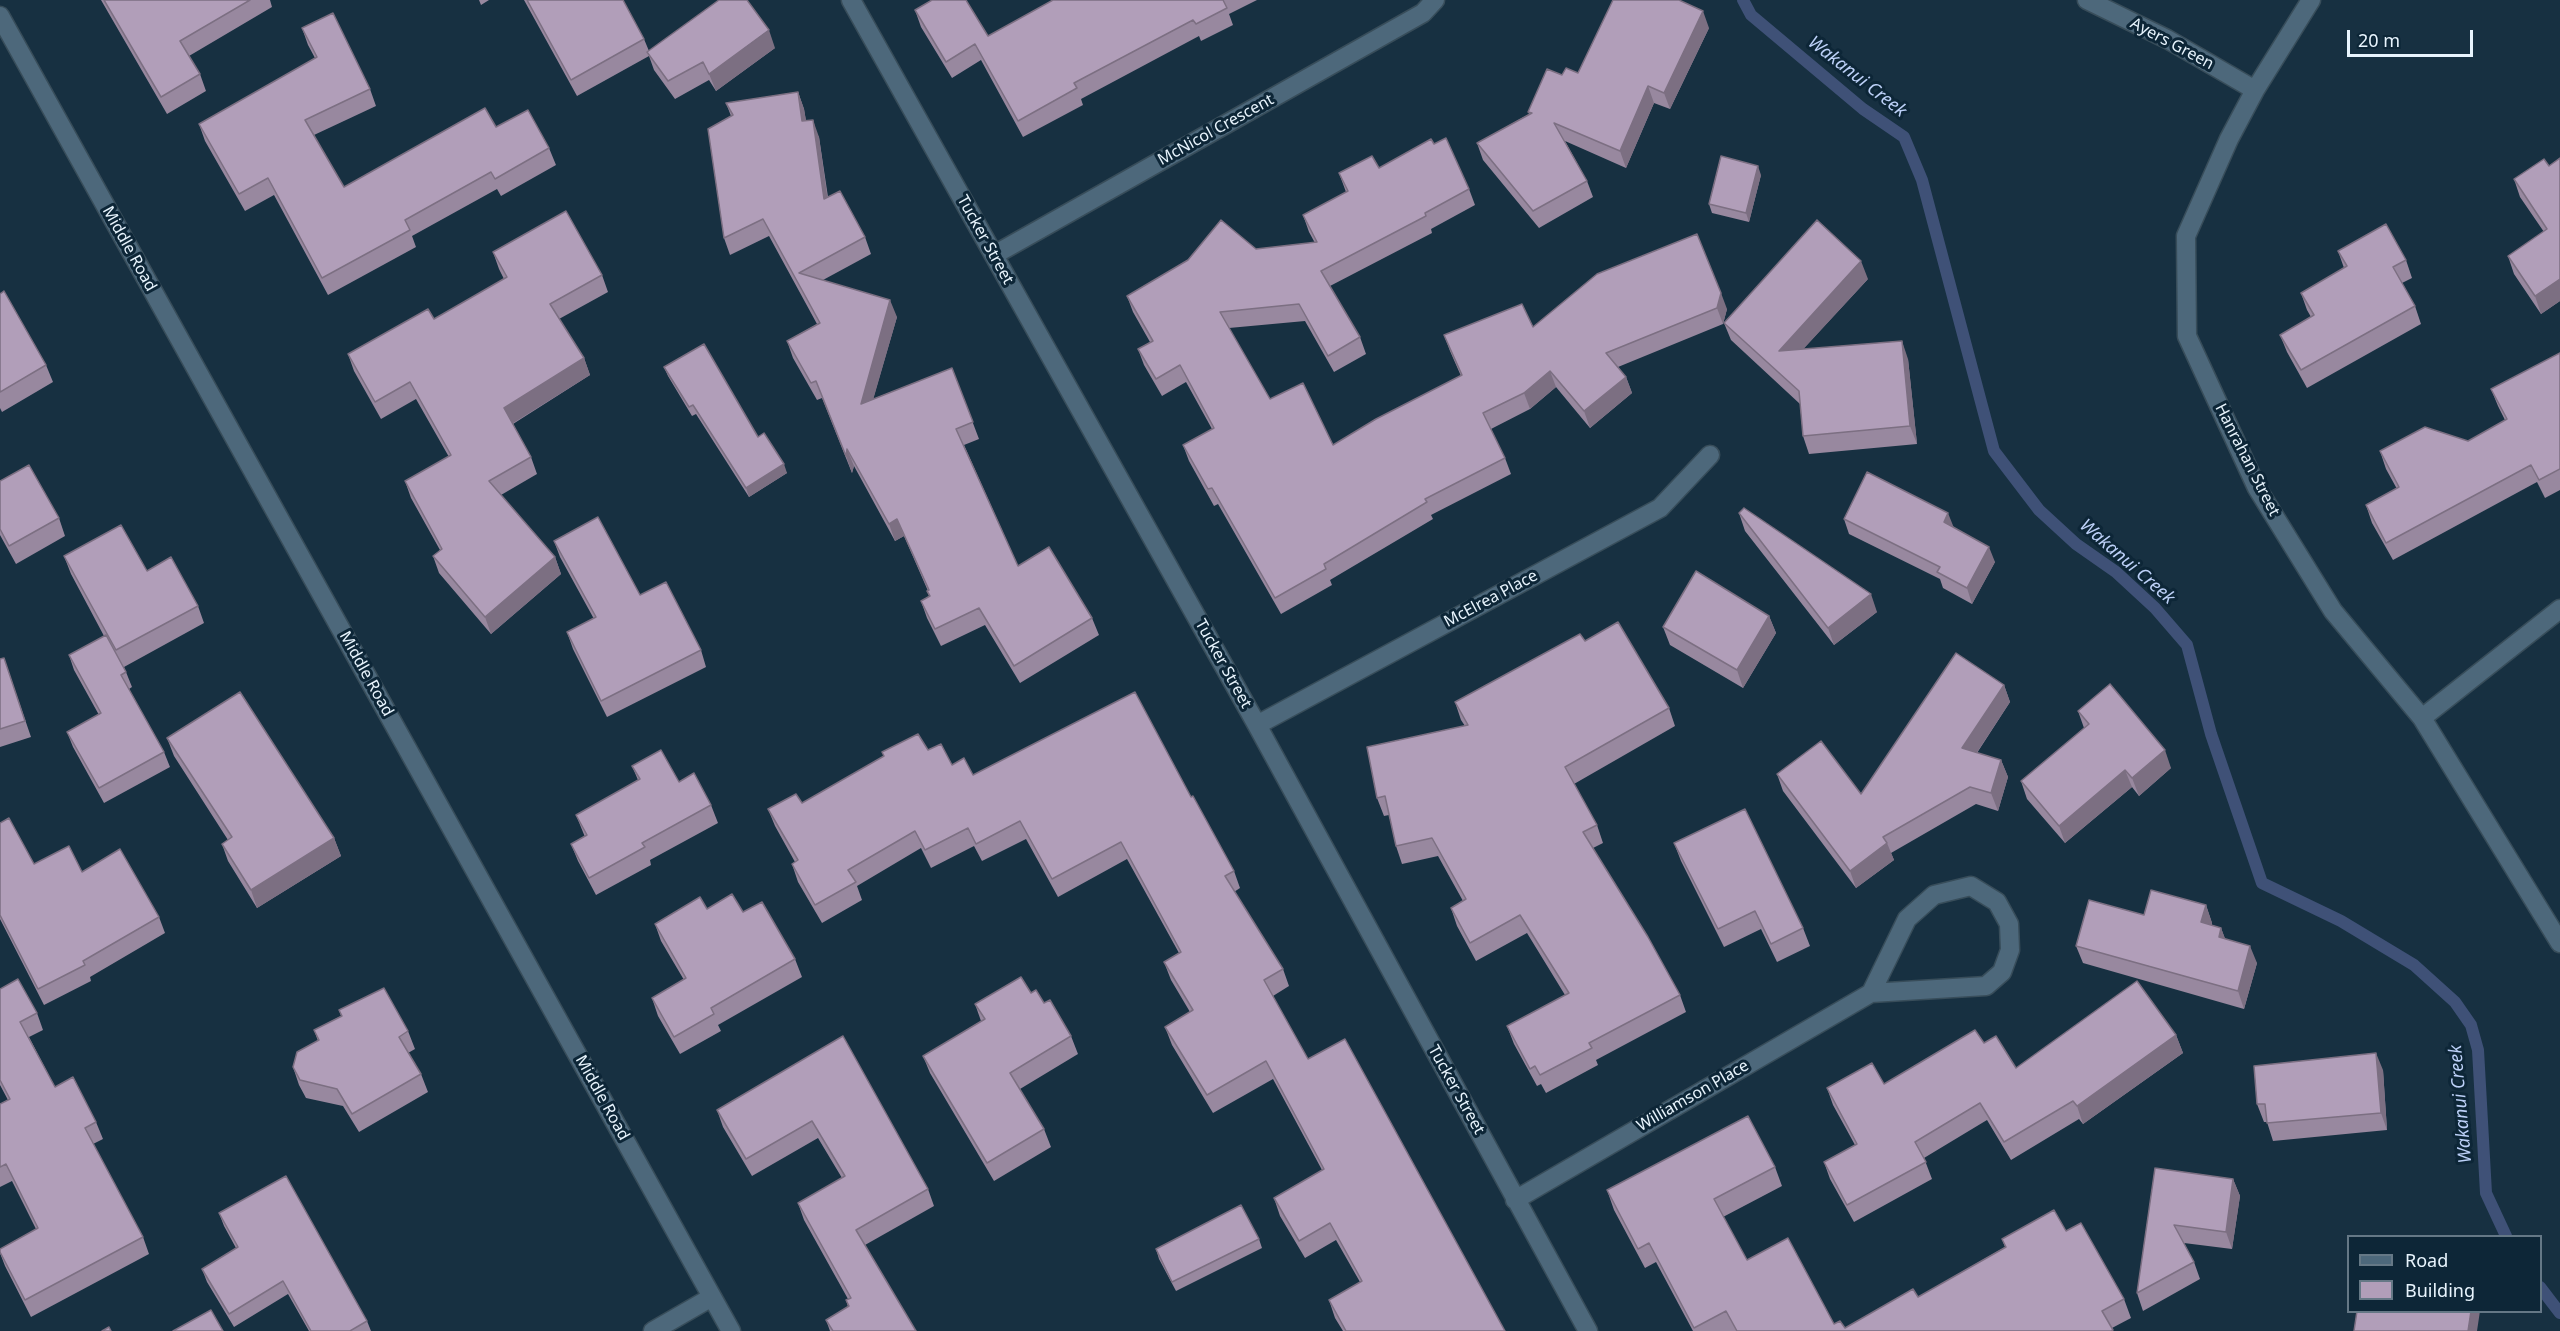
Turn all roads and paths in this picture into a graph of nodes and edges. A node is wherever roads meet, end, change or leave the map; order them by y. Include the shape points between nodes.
1 (851, 0) edge
2 (1434, 0) edge
3 (2087, 0) edge
4 (2311, 0) edge
5 (0, 16) edge
6 (2255, 90) junction
7 (994, 255) junction
8 (1710, 455) dead end
9 (2560, 609) edge
10 (2422, 718) junction
11 (1257, 725) junction
12 (2560, 943) edge
13 (1871, 993) junction
14 (1515, 1200) junction
15 (712, 1297) junction
16 (653, 1331) edge
17 (731, 1331) edge
18 (1588, 1331) edge

1 - 7 street, Tucker Street
2 - 7 street, McNicol Crescent via 1423,13
3 - 6 street, Ayers Green via 2167,39
4 - 6 street, Hanrahan Street
5 - 15 street, Middle Road
6 - 10 street, Hanrahan Street via 2186,236 2187,336 2263,498 2333,611
7 - 11 street, Tucker Street
8 - 11 street, McElrea Place via 1660,508
9 - 10 street
10 - 12 street, Hanrahan Street
11 - 14 street, Tucker Street
13 - 13 street, Williamson Place via 1907,919 1934,895 1971,886 1997,903 2009,924 2010,950 2002,972 1986,987
13 - 14 street, Williamson Place
14 - 18 street, Tucker Street
15 - 16 street
15 - 17 street, Middle Road

